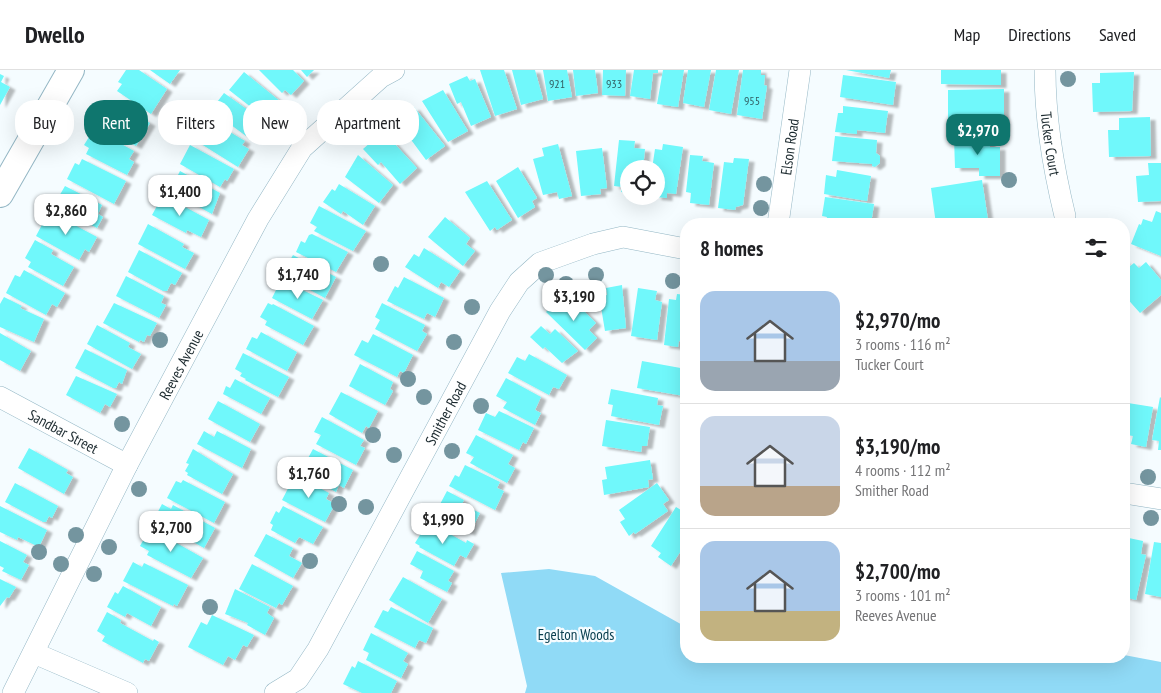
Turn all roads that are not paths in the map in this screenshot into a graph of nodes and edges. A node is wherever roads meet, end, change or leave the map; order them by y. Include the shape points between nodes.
1 (71, 70) edge
2 (394, 70) edge
3 (800, 70) edge
4 (1045, 70) edge
5 (0, 194) edge
6 (1065, 216) dead end
7 (779, 218) edge
8 (680, 248) edge
9 (0, 397) edge
10 (128, 465) junction
11 (1130, 493) edge
12 (1161, 499) edge
13 (34, 652) junction
14 (13, 693) edge
15 (127, 693) edge
16 (276, 693) edge

1 - 5 street
2 - 10 street, Reeves Avenue via 381,77 302,148 258,219
3 - 7 street, Elson Road
4 - 6 street, Tucker Court via 1045,106 1052,166
8 - 16 street, Smither Road via 623,237 540,263 519,282 318,648 298,679
9 - 10 street, Sandbar Street
10 - 13 street, Reeves Avenue
11 - 12 street
13 - 14 street, Reeves Avenue
13 - 15 street

